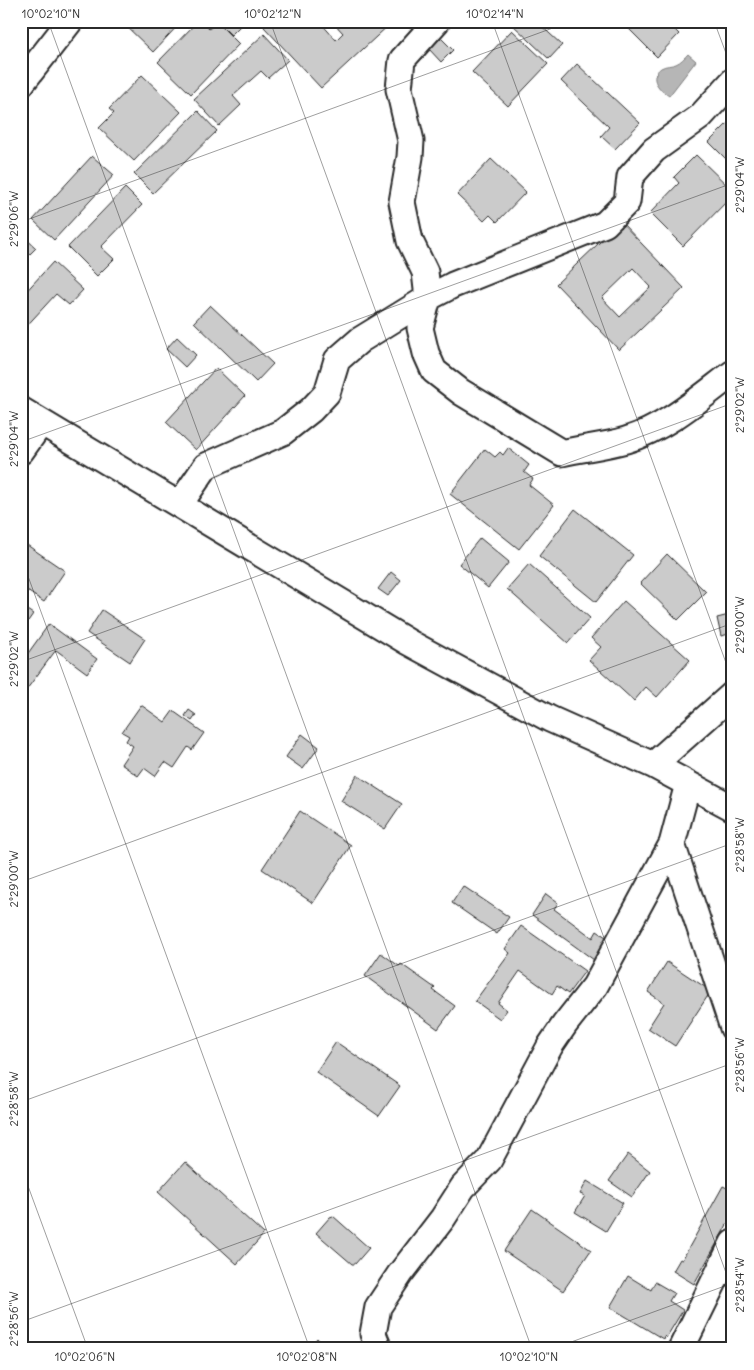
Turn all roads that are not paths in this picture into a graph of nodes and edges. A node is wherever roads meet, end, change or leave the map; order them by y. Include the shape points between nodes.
1 (70, 21) edge
2 (429, 24) edge
3 (733, 81) edge
4 (21, 84) edge
5 (428, 298) junction
6 (733, 373) edge
7 (31, 416) edge
8 (21, 451) edge
9 (180, 504) junction
10 (733, 694) edge
11 (653, 765) junction
12 (688, 784) junction
13 (733, 808) edge
14 (672, 844) junction
15 (733, 1028) edge
16 (733, 1243) edge
17 (379, 1349) edge
18 (681, 1349) edge

1 - 4 street
2 - 5 street via 402,60 399,89 411,141 402,202 410,241 425,272
3 - 5 street via 700,117 654,150 630,177 628,202 605,224
5 - 6 street via 420,328 434,372 562,453 627,440 661,424
5 - 9 street via 360,340 337,360 327,393 283,432 206,466
7 - 8 street
7 - 9 street
9 - 11 street via 408,642 550,719
10 - 11 street
11 - 12 street
12 - 13 street
12 - 14 street
14 - 15 street
14 - 17 street via 595,986 550,1046 489,1160 463,1187 378,1307 373,1334
16 - 18 street

